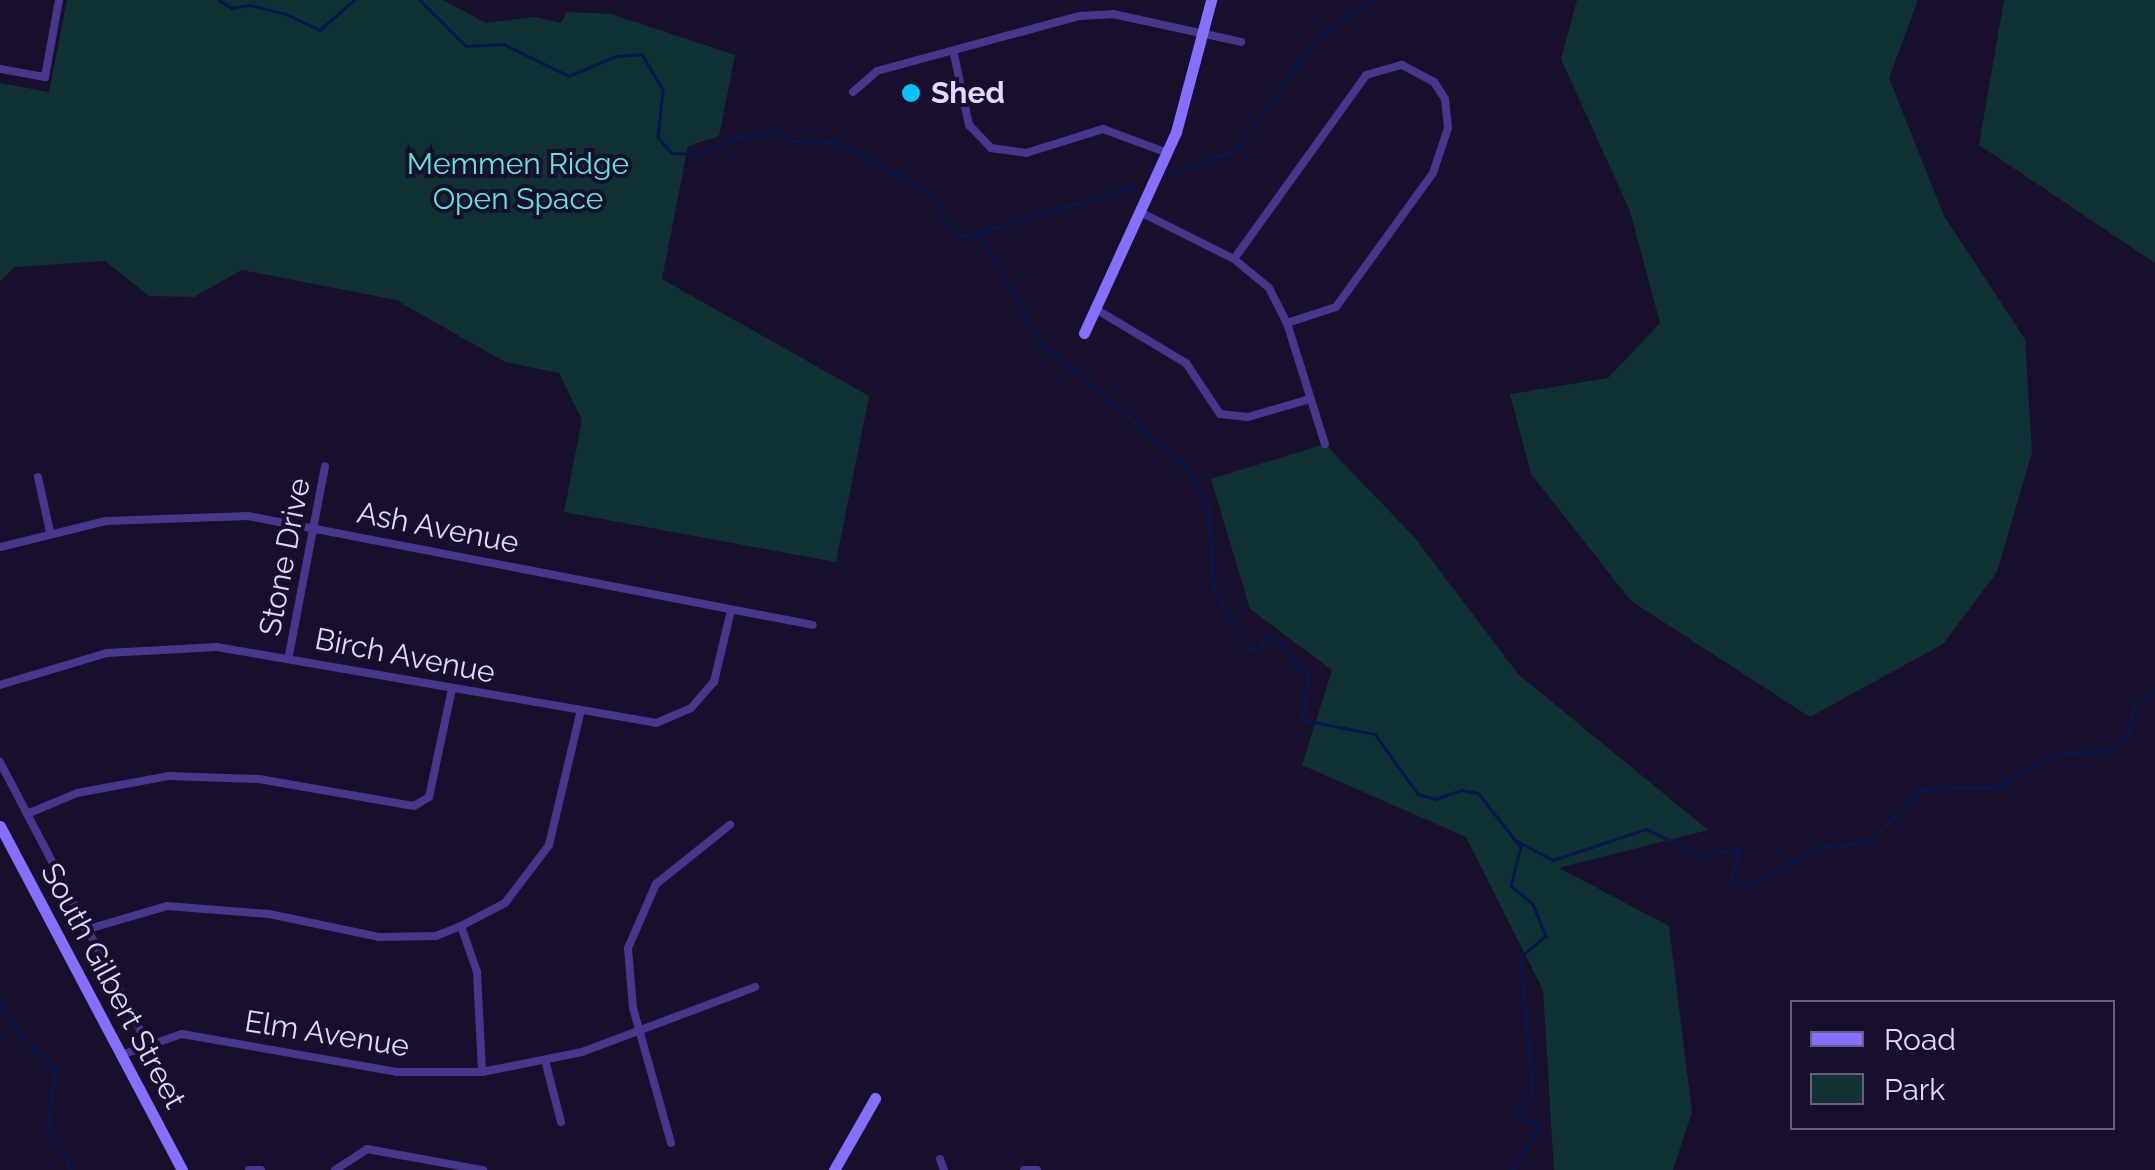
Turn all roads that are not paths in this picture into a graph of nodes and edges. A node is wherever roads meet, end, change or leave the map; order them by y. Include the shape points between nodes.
1 (59, 0) edge
2 (1211, 0) edge
3 (1206, 32) junction
4 (1241, 42) dead end
5 (954, 54) junction
6 (0, 69) edge
7 (853, 92) dead end
8 (1168, 153) junction
9 (1140, 212) junction
10 (1234, 258) junction
11 (1094, 308) junction
12 (1287, 324) junction
13 (1084, 333) dead end
14 (1310, 399) junction
15 (1324, 444) dead end
16 (325, 466) dead end
17 (38, 478) dead end
18 (314, 526) junction
19 (50, 532) junction
20 (0, 546) edge
21 (731, 610) junction
22 (813, 625) dead end
23 (290, 655) junction
24 (0, 685) edge
25 (452, 689) junction
26 (580, 714) junction
27 (0, 762) edge
28 (28, 814) junction
29 (730, 824) dead end
30 (0, 826) edge
31 (461, 926) junction
32 (85, 930) junction
33 (755, 986) dead end
34 (640, 1030) junction
35 (147, 1043) junction
36 (122, 1055) junction
37 (546, 1064) junction
38 (482, 1072) junction
39 (875, 1098) dead end
40 (561, 1122) dead end
41 (671, 1143) dead end
42 (940, 1159) dead end
43 (182, 1170) edge
44 (249, 1170) edge
45 (261, 1170) edge
46 (335, 1170) edge
47 (482, 1170) edge
48 (834, 1170) edge
49 (944, 1170) edge
50 (1024, 1170) edge
51 (1037, 1170) edge

1 - 6 street via 45,77
2 - 3 street
3 - 4 street
3 - 5 street via 1113,14 1080,16
3 - 8 street
5 - 7 street via 878,71
5 - 8 street via 969,125 991,148 1026,152 1113,129
8 - 9 street
9 - 10 street
9 - 11 street
10 - 12 street via 1269,288
10 - 12 street via 1366,75 1402,65 1434,82 1445,99 1448,128 1433,173 1336,308
11 - 13 street
11 - 14 street via 1186,363 1220,414 1248,416
12 - 14 street
14 - 15 street
16 - 18 street, Stone Drive
17 - 19 street
18 - 19 street, Ash Avenue via 204,514
18 - 21 street, Ash Avenue
18 - 23 street, Stone Drive
19 - 20 street, Ash Avenue
21 - 22 street, Ash Avenue
21 - 26 street, Birch Avenue via 714,682 691,708 656,723
23 - 24 street, Birch Avenue via 144,649 63,662
23 - 25 street, Birch Avenue
25 - 26 street, Birch Avenue
25 - 28 street via 429,797 414,806 259,780 169,776 77,794
26 - 31 street via 549,845 505,902
27 - 28 street
28 - 32 street
29 - 34 street via 672,867 642,905 627,970
30 - 36 street, South Gilbert Street
31 - 32 street via 436,936 379,936 270,914 166,906
31 - 38 street via 477,972
32 - 35 street
33 - 34 street, Elm Avenue
34 - 37 street, Elm Avenue
34 - 41 street
35 - 36 street, Elm Avenue
35 - 38 street, Elm Avenue via 182,1034 397,1072
36 - 43 street, South Gilbert Street
37 - 38 street, Elm Avenue
37 - 40 street
39 - 48 street
42 - 49 street
44 - 45 street
46 - 47 street via 367,1149
50 - 51 street

